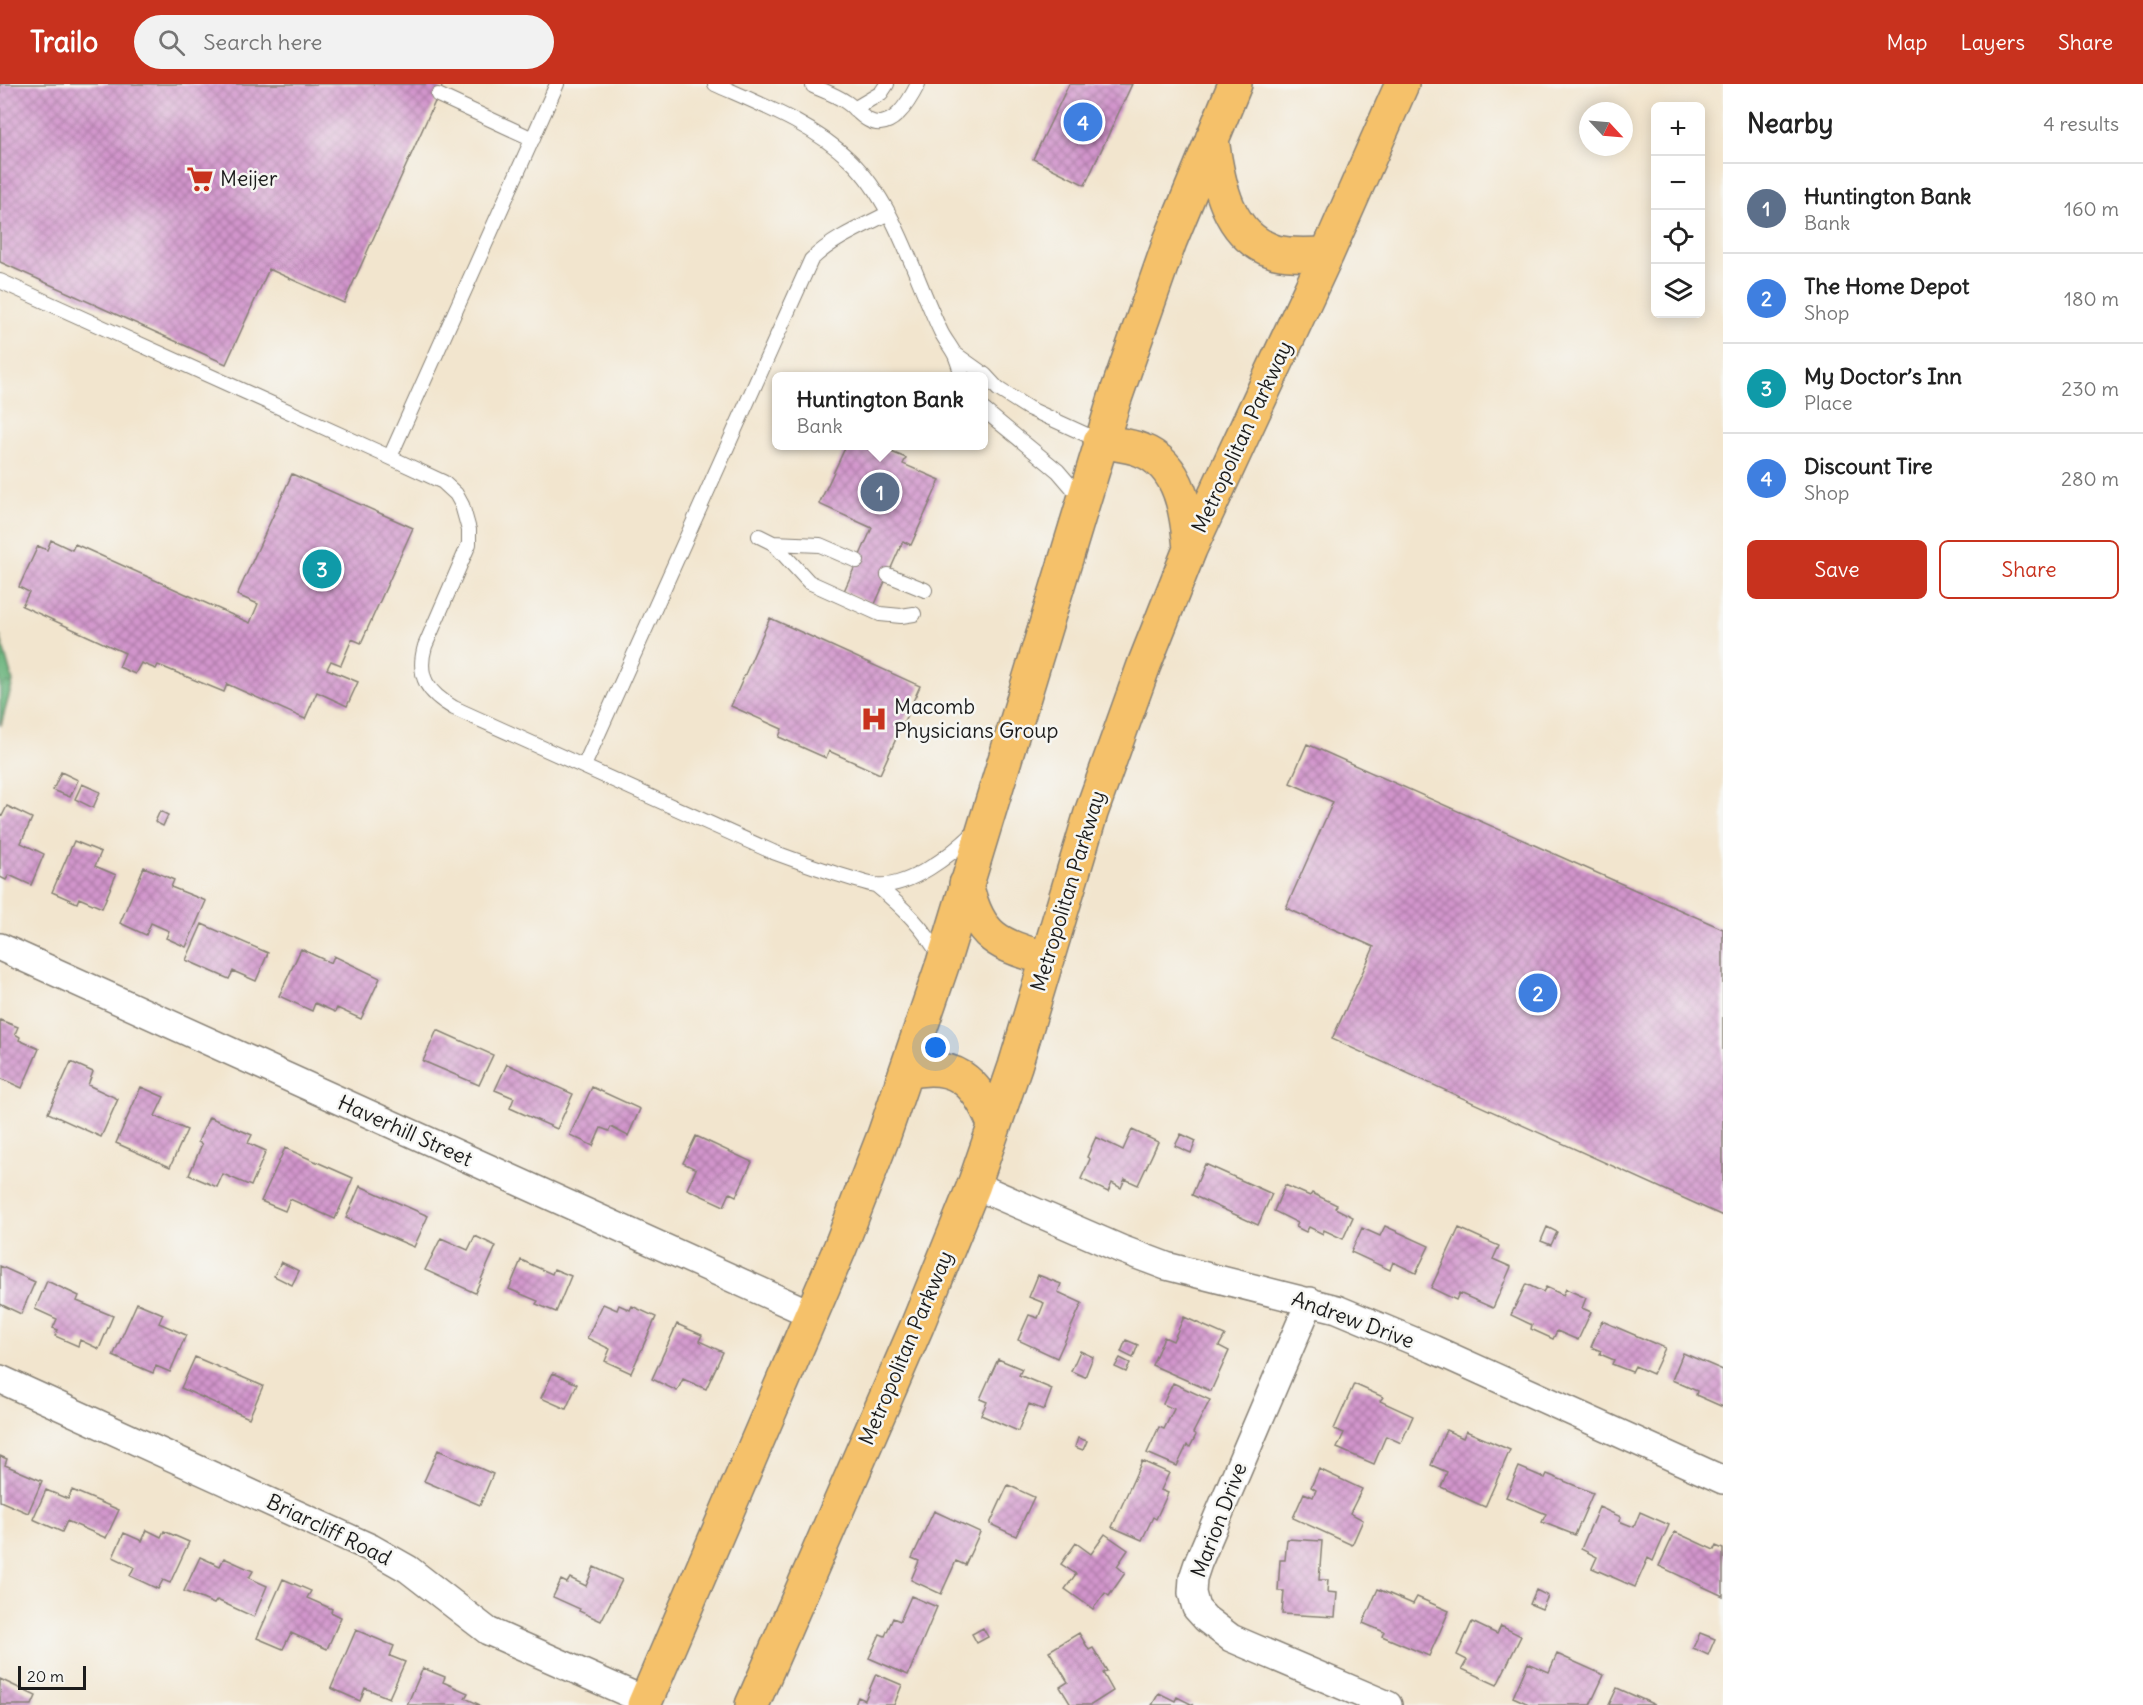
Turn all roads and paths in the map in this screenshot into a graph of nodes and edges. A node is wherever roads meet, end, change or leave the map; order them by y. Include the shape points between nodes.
1 (557, 84) edge
2 (716, 84) edge
3 (887, 84) edge
4 (918, 84) edge
5 (1236, 84) edge
6 (1402, 84) edge
7 (813, 86) dead end
8 (438, 95) dead end
9 (854, 109) junction
10 (1212, 137) junction
11 (533, 138) junction
12 (888, 214) junction
13 (1327, 254) junction
14 (0, 281) edge
15 (954, 353) junction
16 (961, 372) edge
17 (981, 372) edge
18 (988, 378) edge
19 (988, 413) edge
20 (1100, 441) junction
21 (390, 457) junction
22 (1082, 500) junction
23 (759, 536) dead end
24 (773, 543) junction
25 (1190, 549) junction
26 (857, 561) dead end
27 (888, 575) dead end
28 (926, 590) dead end
29 (914, 614) dead end
30 (584, 766) junction
31 (986, 820) junction
32 (966, 884) junction
33 (877, 886) junction
34 (0, 947) edge
35 (1048, 959) junction
36 (944, 963) junction
37 (906, 1072) junction
38 (994, 1124) junction
39 (974, 1185) junction
40 (1310, 1301) junction
41 (811, 1314) junction
42 (0, 1379) edge
43 (1723, 1480) edge
44 (645, 1703) edge
45 (752, 1705) edge
46 (1388, 1705) edge

1 - 11 lane
2 - 12 lane via 786,116 840,151 862,173
3 - 9 lane via 882,93
4 - 9 lane via 898,114 886,122 870,121
5 - 10 main road
6 - 13 main road, Metropolitan Parkway
7 - 9 lane
8 - 11 lane
10 - 13 main road via 1218,179 1228,208 1242,230 1258,244 1277,252
10 - 20 main road via 1155,283
11 - 21 lane
12 - 15 lane via 941,333
12 - 30 lane via 840,238 811,260
13 - 25 main road, Metropolitan Parkway
14 - 21 lane
15 - 16 lane
15 - 17 lane
18 - 20 lane via 1028,408
19 - 22 lane via 1058,471
20 - 22 main road
20 - 25 main road via 1142,450 1159,460 1182,496
21 - 30 lane via 450,488 462,505 469,530 469,544 421,659 428,686 454,708
22 - 31 main road
23 - 24 lane
24 - 26 lane via 820,545
24 - 29 lane via 809,582 880,614
25 - 35 main road, Metropolitan Parkway via 1112,752
27 - 28 lane
30 - 33 lane via 773,852
31 - 32 main road
31 - 33 lane via 956,851 930,868
32 - 35 main road via 972,909 993,938
32 - 36 main road
33 - 36 lane via 927,935
34 - 41 street, Haverhill Street
35 - 38 main road, Metropolitan Parkway
36 - 37 main road
37 - 38 main road via 927,1067 957,1074 984,1099
37 - 41 main road
38 - 39 main road, Metropolitan Parkway
39 - 40 street, Andrew Drive via 1166,1266
39 - 45 main road, Metropolitan Parkway
40 - 43 street, Andrew Drive via 1433,1349
40 - 46 street, Marion Drive via 1198,1563 1192,1593 1196,1608 1232,1638
41 - 44 main road
42 - 44 street, Briarcliff Road via 371,1548 408,1569 488,1631

